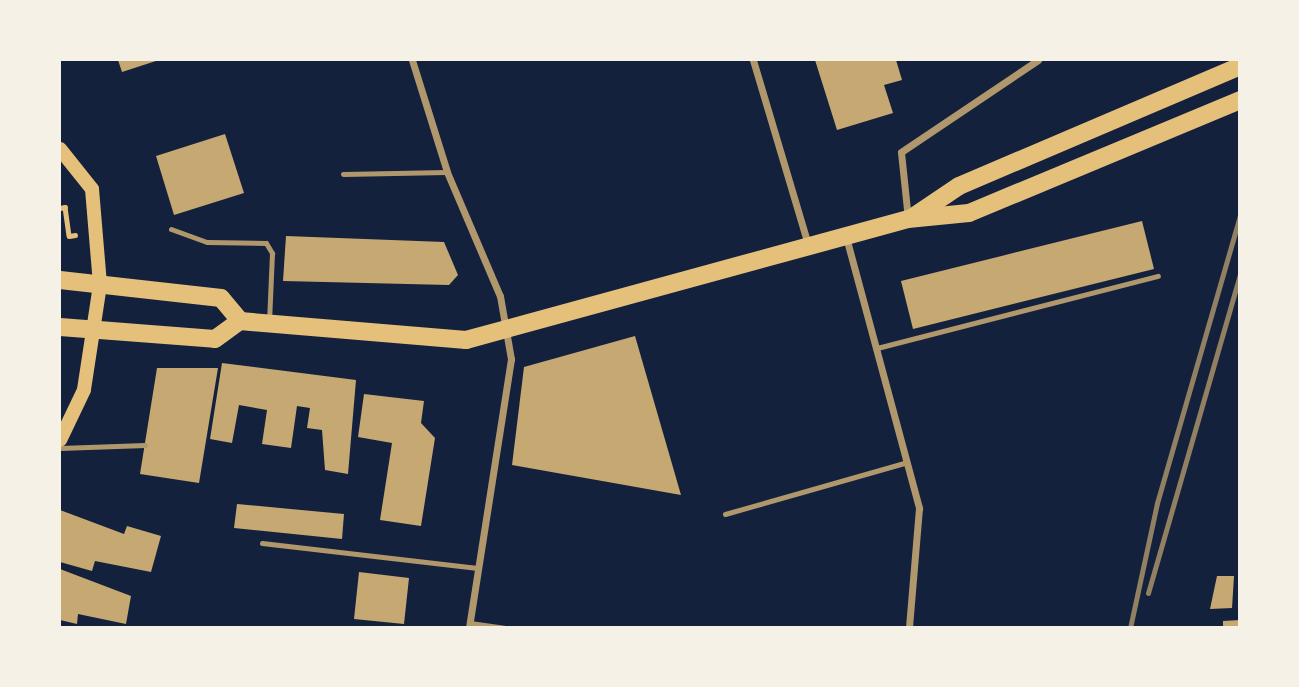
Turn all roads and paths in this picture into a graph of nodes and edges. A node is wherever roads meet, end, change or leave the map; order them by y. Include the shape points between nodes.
1 (412, 60) edge
2 (753, 60) edge
3 (1038, 60) edge
4 (1240, 66) edge
5 (1240, 100) edge
6 (60, 149) edge
7 (447, 172) junction
8 (343, 174) dead end
9 (60, 208) edge
10 (908, 219) junction
11 (171, 229) dead end
12 (76, 234) dead end
13 (846, 237) junction
14 (808, 246) junction
15 (1158, 276) dead end
16 (60, 280) edge
17 (100, 285) junction
18 (240, 321) junction
19 (269, 325) junction
20 (60, 327) edge
21 (507, 329) junction
22 (98, 331) junction
23 (877, 348) junction
24 (60, 440) edge
25 (145, 444) dead end
26 (60, 448) edge
27 (907, 462) junction
28 (725, 514) dead end
29 (262, 544) dead end
30 (478, 568) junction
31 (469, 625) edge
32 (504, 628) edge
33 (909, 628) edge

1 - 7 street
2 - 14 street
3 - 10 street via 901,152
4 - 10 main road via 995,170
5 - 10 main road via 1005,201 969,213
6 - 17 main road via 92,189
7 - 8 lane
7 - 21 street via 500,296
9 - 12 path via 65,207 69,236
10 - 13 main road
11 - 19 lane via 207,242 266,243 272,253
13 - 14 main road
13 - 23 street
14 - 21 main road
15 - 23 lane
16 - 17 main road
17 - 18 main road via 221,299
17 - 22 main road
18 - 19 main road
18 - 22 main road via 215,340
19 - 21 main road via 447,340
20 - 22 main road
21 - 30 street via 512,359
22 - 24 main road via 84,390
23 - 27 street
25 - 26 lane
27 - 28 lane
27 - 33 street via 920,540
29 - 30 lane
30 - 31 street
31 - 32 lane

